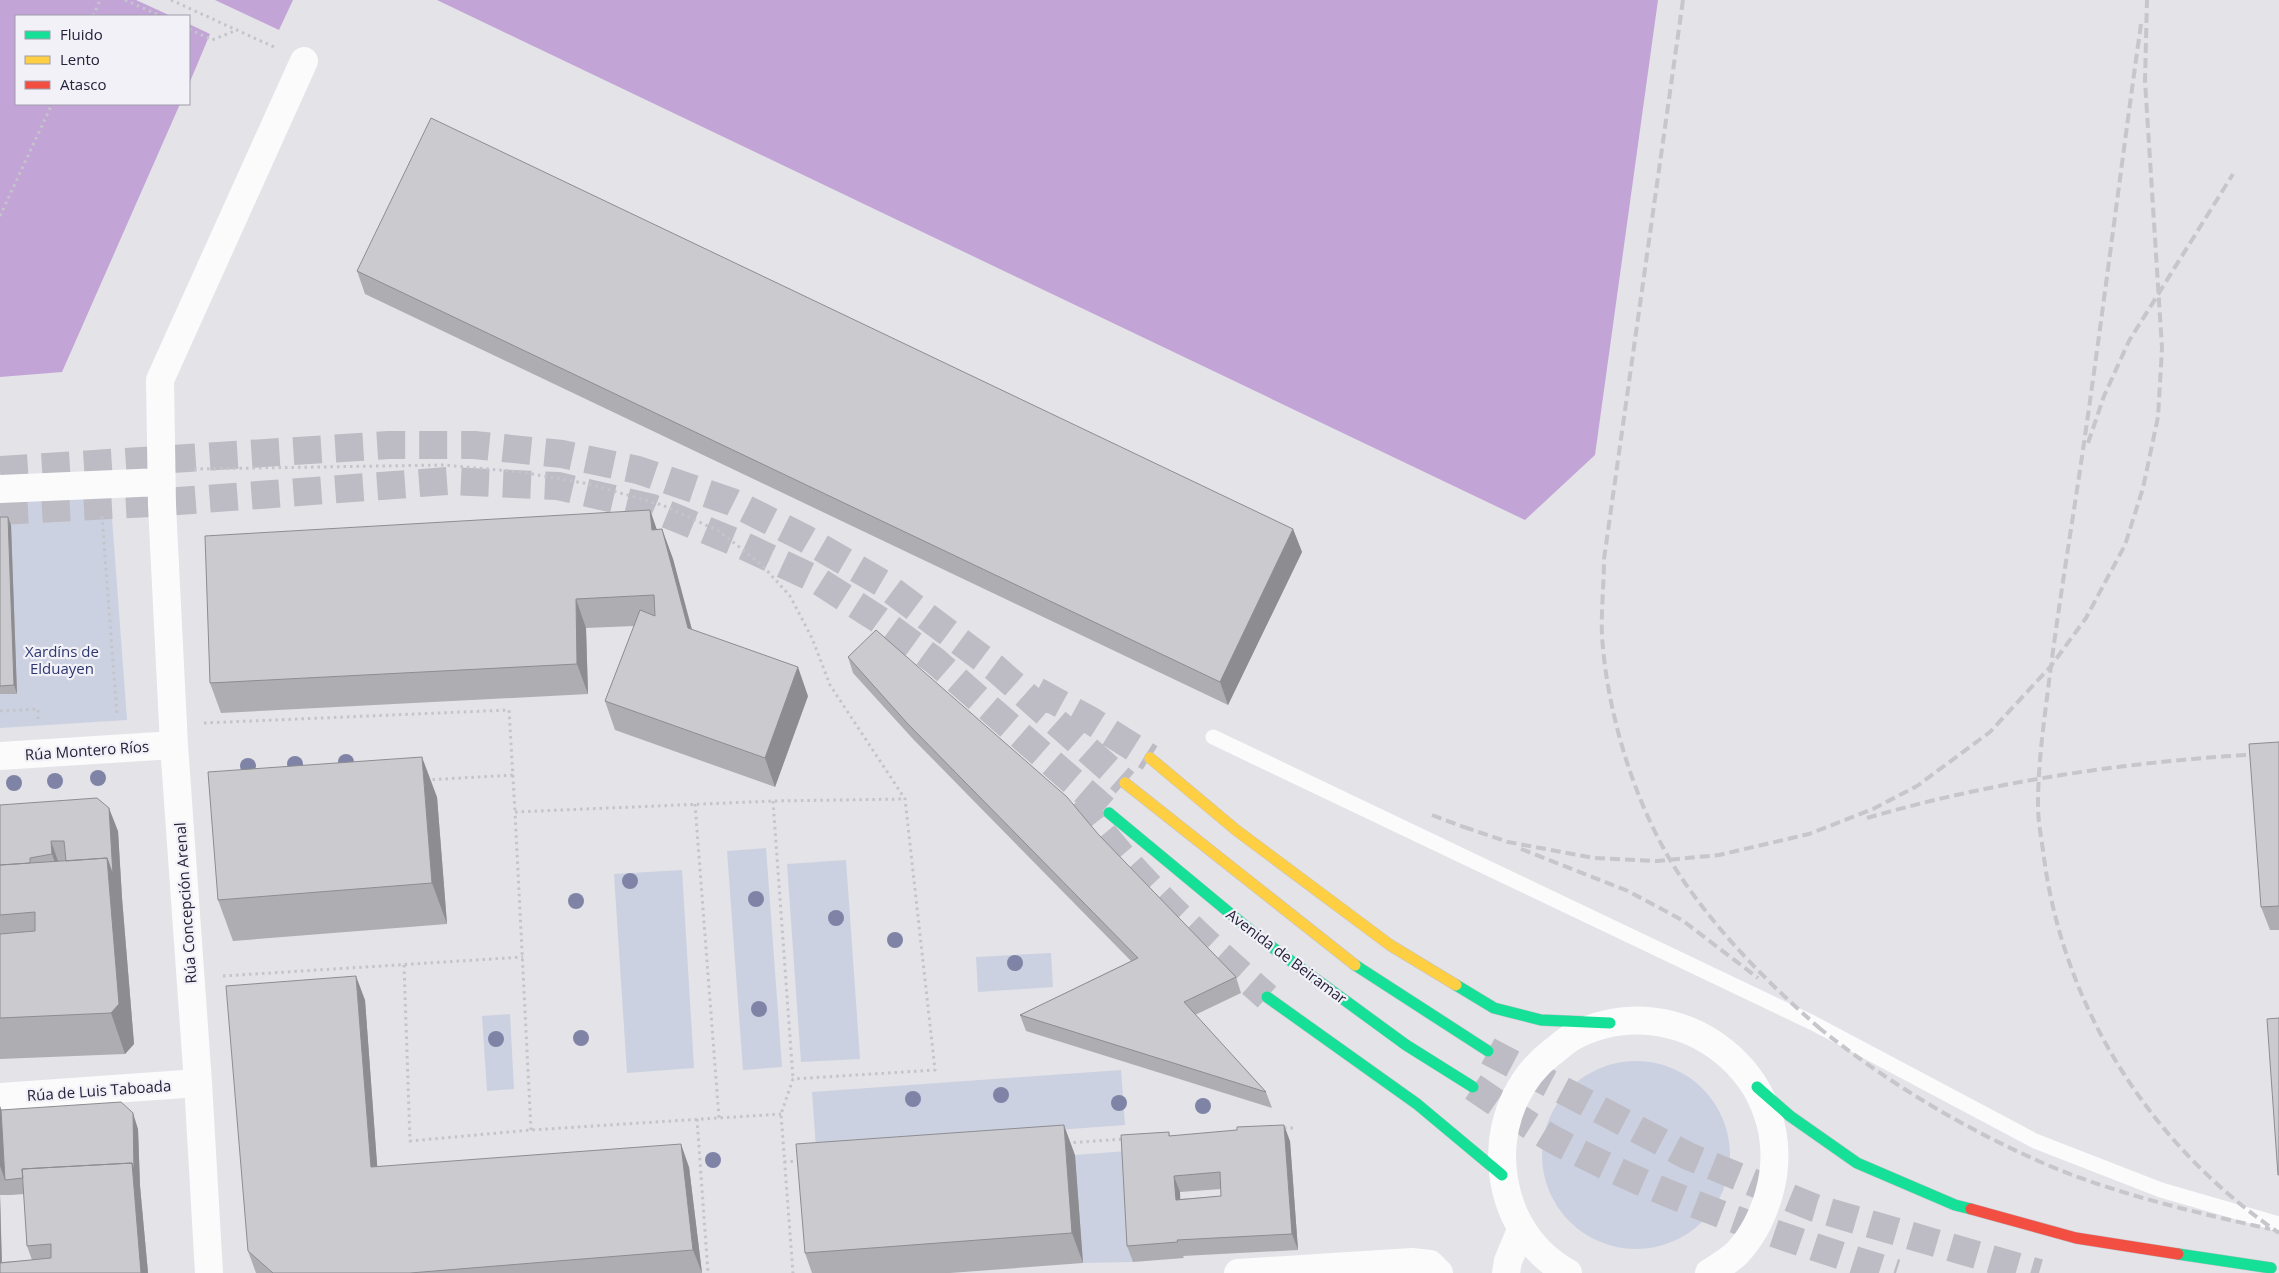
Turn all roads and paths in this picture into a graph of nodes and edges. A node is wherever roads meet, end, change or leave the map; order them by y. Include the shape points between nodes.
1 (100, 0) edge
2 (125, 0) edge
3 (171, 0) edge
4 (93, 15) edge
5 (159, 15) edge
6 (190, 29) edge
7 (237, 30) junction
8 (304, 61) joint
9 (52, 105) edge
10 (0, 216) edge
11 (161, 476) junction
12 (0, 489) edge
13 (102, 509) dead end
14 (0, 711) edge
15 (117, 715) junction
16 (107, 716) dead end
17 (48, 720) dead end
18 (173, 727) junction
19 (1213, 737) dead end
20 (0, 756) edge
21 (1150, 758) tunnel mouth
22 (513, 775) junction
23 (418, 781) edge
24 (1124, 783) tunnel mouth
25 (905, 798) junction
26 (773, 802) junction
27 (695, 804) junction
28 (515, 812) junction
29 (1109, 813) tunnel mouth
30 (523, 958) junction
31 (404, 965) junction
32 (222, 976) dead end
33 (1267, 997) tunnel mouth
34 (1610, 1023) junction
35 (1488, 1051) tunnel mouth
36 (793, 1079) junction
37 (198, 1083) junction
38 (1473, 1087) tunnel mouth
39 (1757, 1087) junction
40 (0, 1097) edge
41 (781, 1114) junction
42 (718, 1118) junction
43 (697, 1119) junction
44 (1297, 1128) dead end
45 (1274, 1129) edge
46 (531, 1130) junction
47 (1127, 1139) edge
48 (1058, 1144) edge
49 (804, 1161) edge
50 (784, 1162) junction
51 (1502, 1175) junction
52 (2279, 1224) edge
53 (1521, 1230) junction
54 (2271, 1268) dead end
55 (209, 1273) edge
56 (708, 1273) edge
57 (793, 1273) edge
58 (1238, 1273) edge
59 (1439, 1273) edge
60 (1506, 1273) edge
61 (1568, 1273) edge
62 (1709, 1273) edge

1 - 4 path
2 - 5 path
3 - 7 path
6 - 7 path via 212,40
7 - 8 path
8 - 11 street, Rúa Concepción Arenal via 160,380
9 - 10 path
11 - 12 street
11 - 18 street, Rúa Concepción Arenal
11 - 25 path via 444,465 521,472 589,484 662,505 718,531 762,565 790,596 812,638 830,685
13 - 15 path
14 - 17 path via 38,709 38,720
15 - 16 path
15 - 18 path
18 - 20 street, Rúa Montero Ríos
18 - 22 path via 509,710
18 - 37 street, Rúa Concepción Arenal
19 - 52 lane via 1813,1023 2035,1141 2161,1190
21 - 34 main road via 1236,830 1390,945 1494,1008 1541,1020
22 - 23 path
22 - 28 path
24 - 35 main road via 1348,960
25 - 26 path
25 - 36 path via 935,1070
26 - 27 path
26 - 36 path
27 - 28 path
27 - 42 path
28 - 30 path
29 - 38 main road, Avenida de Beiramar via 1261,939 1406,1045
30 - 31 path
30 - 46 path
31 - 32 path
31 - 46 path via 410,1141
33 - 51 main road via 1396,1089 1468,1144
34 - 39 street via 1653,1021 1694,1032 1730,1055
34 - 51 street via 1572,1037 1539,1062 1515,1096 1502,1135
36 - 41 path
37 - 40 street, Rúa de Luis Taboada
37 - 55 street, Rúa Concepción Arenal
39 - 54 main road via 1790,1116 1857,1163 1955,1206 2076,1238
39 - 62 street via 1773,1129 1775,1173 1762,1216 1737,1253
41 - 42 path
41 - 50 path
42 - 43 path
43 - 46 path
43 - 56 path
44 - 45 path
47 - 48 path
49 - 50 path
50 - 57 path
51 - 53 street via 1508,1204
53 - 60 street
53 - 61 street via 1550,1263
58 - 59 street via 1412,1262 1430,1264

